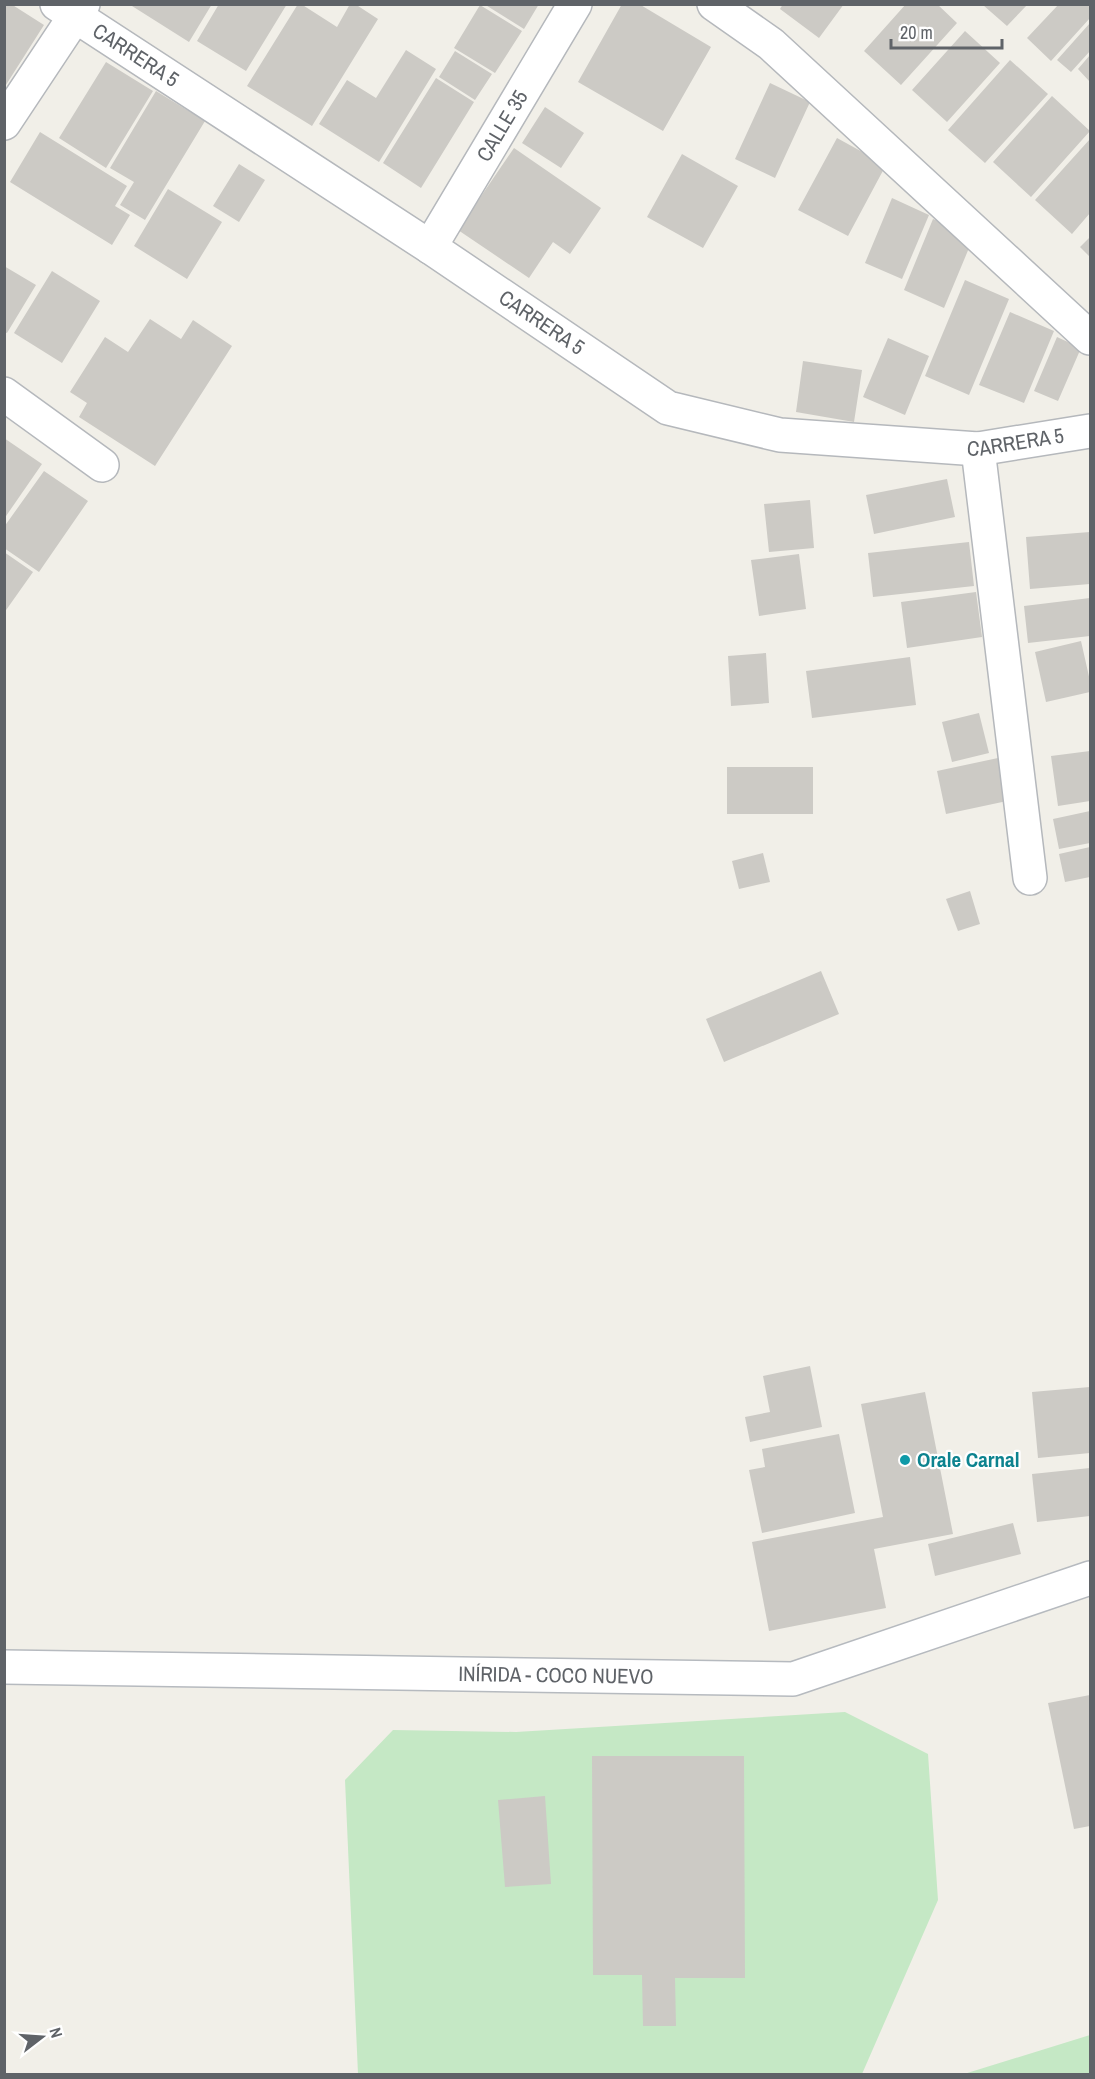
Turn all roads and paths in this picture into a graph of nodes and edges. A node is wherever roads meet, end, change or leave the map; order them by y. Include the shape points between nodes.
1 (575, 4) edge
2 (714, 4) edge
3 (72, 8) edge
4 (4, 123) edge
5 (430, 247) junction
6 (1090, 338) edge
7 (4, 394) edge
8 (1090, 431) edge
9 (978, 449) junction
10 (102, 465) dead end
11 (1030, 878) dead end
12 (1090, 1578) edge
13 (4, 1667) edge

1 - 5 street, CALLE 35
2 - 6 street via 771,44
3 - 4 street
3 - 5 street, CARRERA 5
5 - 9 street, CARRERA 5 via 668,408 780,435
7 - 10 street
8 - 9 street, CARRERA 5
9 - 11 street
12 - 13 street, INÍRIDA - COCO NUEVO via 793,1679

